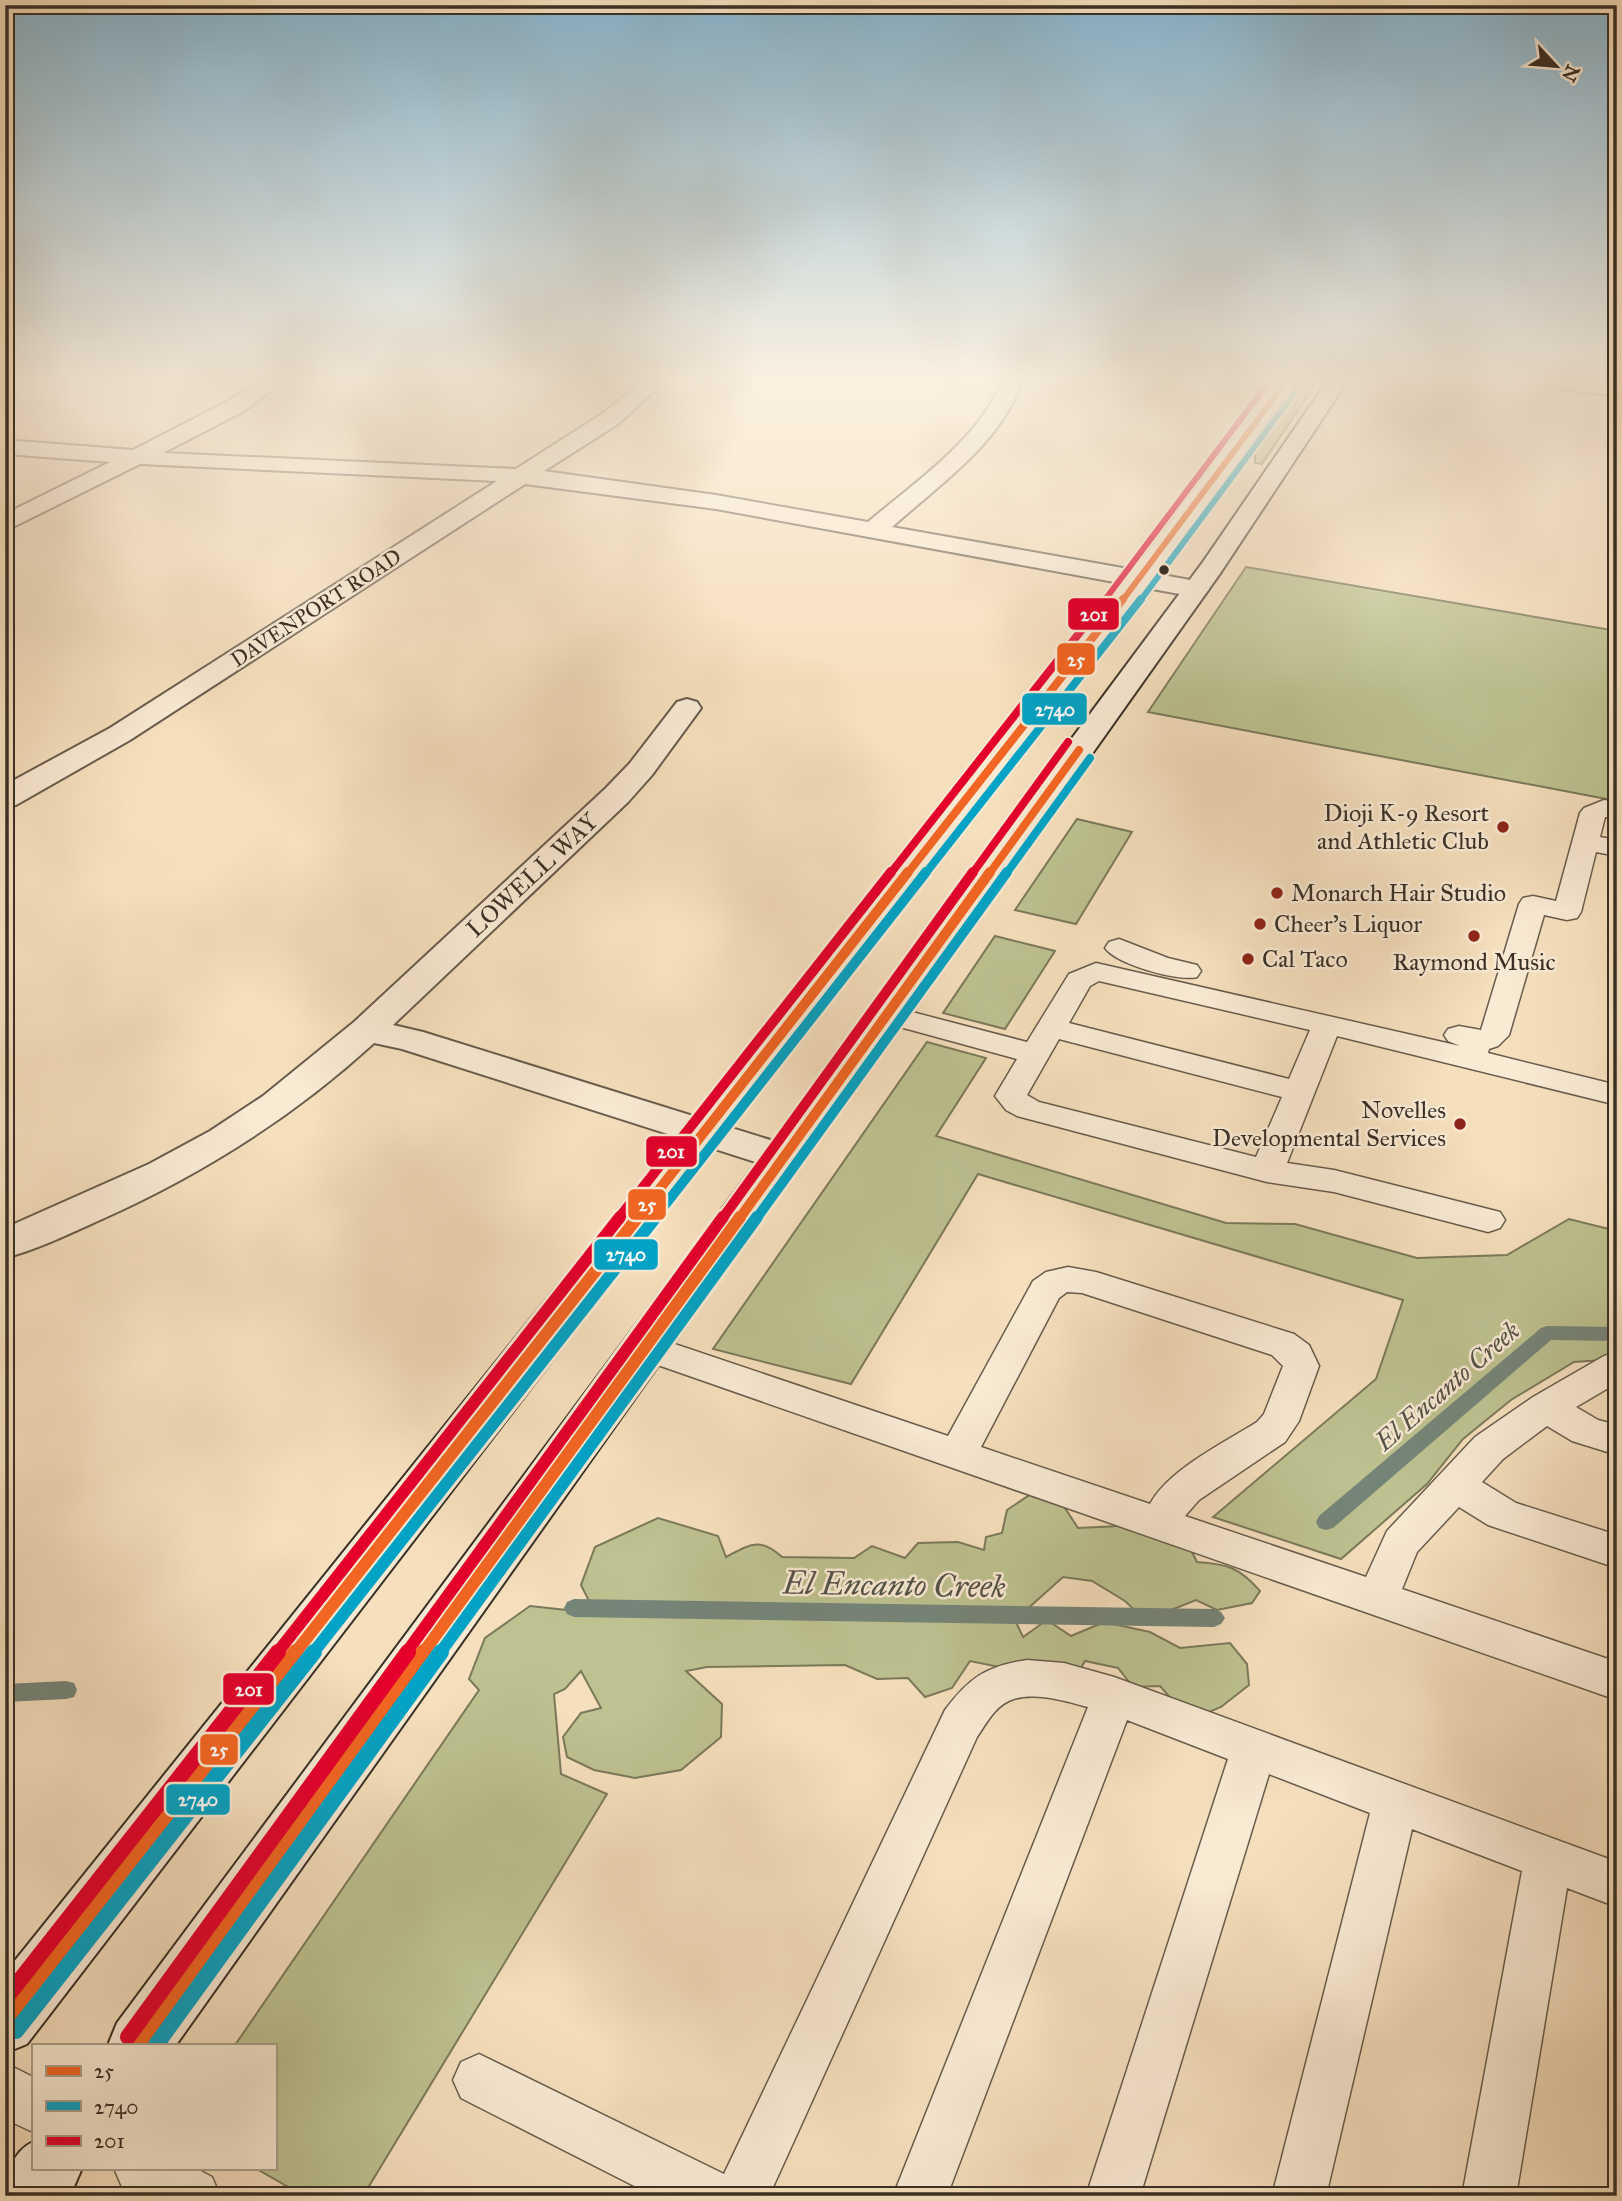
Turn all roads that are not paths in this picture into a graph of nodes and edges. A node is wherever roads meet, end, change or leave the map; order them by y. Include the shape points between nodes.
1 (82, 486) edge
2 (505, 486) edge
3 (597, 486) edge
4 (923, 486) edge
5 (1208, 486) edge
6 (1266, 486) edge
7 (5, 524) edge
8 (874, 530) junction
9 (1138, 578) junction
10 (1196, 589) junction
11 (687, 708) dead end
12 (5, 798) edge
13 (1617, 810) edge
14 (1585, 842) junction
15 (1617, 848) edge
16 (1119, 948) dead end
17 (889, 1015) junction
18 (1327, 1025) junction
19 (367, 1031) junction
20 (1043, 1041) junction
21 (1474, 1049) junction
22 (1300, 1091) junction
23 (1617, 1095) edge
24 (704, 1134) junction
25 (782, 1157) junction
26 (1267, 1171) junction
27 (1488, 1220) dead end
28 (5, 1244) edge
29 (645, 1347) junction
30 (1617, 1366) edge
31 (1546, 1407) junction
32 (1617, 1440) edge
33 (957, 1455) junction
34 (1455, 1485) junction
35 (1160, 1525) junction
36 (1617, 1552) edge
37 (1377, 1598) junction
38 (1617, 1681) edge
39 (1114, 1696) junction
40 (1254, 1749) junction
41 (1395, 1803) junction
42 (1548, 1860) junction
43 (1617, 1885) edge
44 (5, 2022) edge
45 (140, 2044) edge
46 (480, 2080) dead end
47 (5, 2089) edge
48 (32, 2105) edge
49 (49, 2170) edge
50 (145, 2170) edge
51 (30, 2196) edge
52 (193, 2196) edge
53 (711, 2196) edge
54 (741, 2196) edge
55 (920, 2196) edge
56 (1113, 2196) edge
57 (1299, 2196) edge
58 (1489, 2196) edge

1 - 7 street
2 - 12 street, DAVENPORT ROAD via 130,728
3 - 8 street
4 - 8 street
5 - 9 street
6 - 10 street
8 - 9 street
9 - 10 street
9 - 24 street
10 - 17 street
11 - 19 street, LOWELL WAY via 617,795
13 - 14 lane via 1604,808 1593,813
14 - 15 lane
14 - 21 lane via 1567,912 1533,904 1494,1035
16 - 21 lane via 1158,964
17 - 20 lane
17 - 25 street
18 - 20 lane via 1096,972 1079,980
18 - 21 lane
18 - 22 lane
19 - 24 street via 410,1040
19 - 28 street, LOWELL WAY via 254,1121 200,1153 75,1217
20 - 22 lane
20 - 26 lane via 1013,1089 1011,1096 1017,1103
21 - 23 lane
22 - 26 lane
24 - 25 street
24 - 44 street
25 - 29 street
26 - 27 lane via 1334,1181
29 - 33 lane
29 - 45 street
30 - 31 lane
31 - 32 lane via 1586,1431
31 - 34 lane via 1489,1448
33 - 35 lane
33 - 35 lane via 1054,1282 1068,1278 1084,1281 1293,1349 1301,1366 1280,1421 1271,1432 1185,1489
34 - 36 lane via 1502,1514
34 - 37 lane via 1401,1543
35 - 37 lane
37 - 38 lane
39 - 40 lane
39 - 54 lane via 1050,1678 1008,1682 981,1696 961,1724
39 - 55 lane
40 - 41 lane
40 - 56 lane
41 - 42 lane
41 - 57 lane
42 - 43 lane
42 - 58 lane
46 - 53 lane
47 - 48 lane
49 - 51 street
50 - 52 lane

